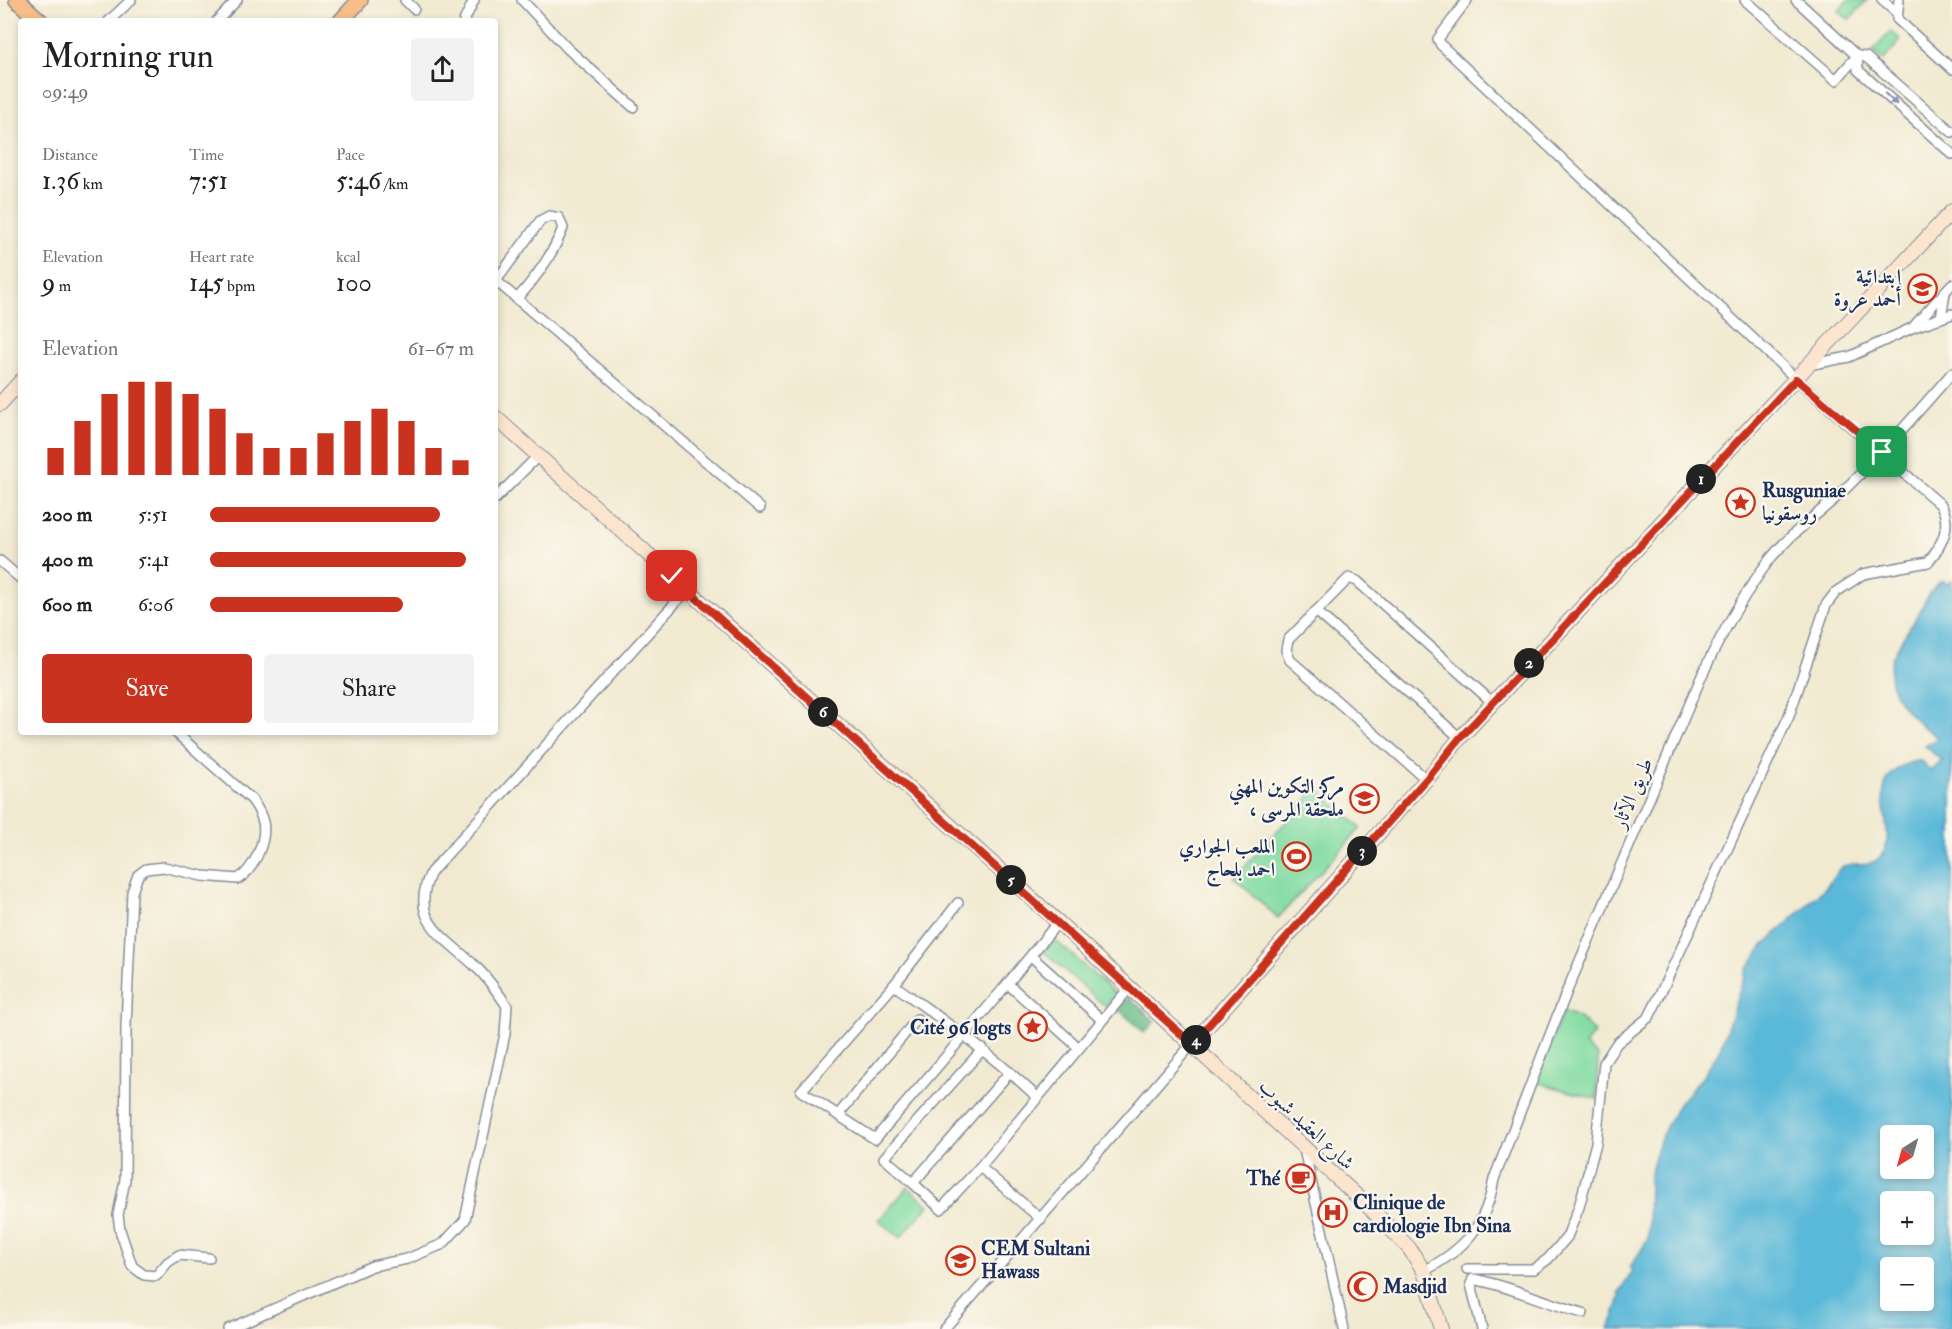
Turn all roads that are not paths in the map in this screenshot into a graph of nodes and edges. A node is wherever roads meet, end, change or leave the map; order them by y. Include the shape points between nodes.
1 (131, 0) edge
2 (237, 0) edge
3 (360, 0) edge
4 (405, 0) edge
5 (474, 0) edge
6 (522, 0) edge
7 (1467, 0) edge
8 (1744, 0) edge
9 (1796, 0) edge
10 (1882, 0) edge
11 (1899, 0) edge
12 (24, 2) edge
13 (414, 9) dead end
14 (1896, 12) junction
15 (37, 18) edge
16 (113, 18) edge
17 (220, 18) edge
18 (344, 18) edge
19 (465, 18) edge
20 (1857, 56) junction
21 (1952, 69) edge
22 (633, 106) dead end
23 (1952, 132) edge
24 (1952, 154) edge
25 (1952, 211) edge
26 (498, 277) edge
27 (498, 282) edge
28 (1948, 288) edge
29 (517, 299) junction
30 (1952, 314) edge
31 (1941, 318) junction
32 (1914, 327) junction
33 (1808, 365) junction
34 (1952, 373) edge
35 (1796, 379) junction
36 (18, 384) edge
37 (0, 404) edge
38 (498, 420) edge
39 (1882, 452) junction
40 (538, 456) junction
41 (498, 496) edge
42 (760, 508) dead end
43 (0, 561) edge
44 (18, 576) edge
45 (687, 590) junction
46 (1316, 611) junction
47 (1492, 702) junction
48 (178, 735) edge
49 (1460, 738) junction
50 (1426, 779) junction
51 (958, 903) dead end
52 (1058, 922) junction
53 (1031, 956) junction
54 (1008, 984) junction
55 (894, 985) junction
56 (1130, 987) junction
57 (917, 1019) dead end
58 (1102, 1020) junction
59 (964, 1035) junction
60 (1192, 1044) junction
61 (1079, 1048) junction
62 (983, 1049) junction
63 (1010, 1072) junction
64 (1037, 1097) junction
65 (838, 1115) junction
66 (1304, 1149) junction
67 (980, 1167) junction
68 (913, 1183) junction
69 (1041, 1219) junction
70 (1452, 1256) junction
71 (209, 1258) dead end
72 (1478, 1267) junction
73 (1467, 1269) junction
74 (1424, 1271) junction
75 (1473, 1279) junction
76 (1583, 1313) dead end
77 (228, 1329) edge
78 (944, 1329) edge
79 (1344, 1329) edge
80 (1441, 1329) edge
81 (1482, 1329) edge

1 - 16 street
2 - 17 street
3 - 18 main road
4 - 13 street
5 - 19 street
6 - 22 street via 568,49
7 - 35 street via 1438,39 1441,45
8 - 20 street via 1836,80
9 - 20 street
10 - 14 street
11 - 14 street
12 - 15 main road
14 - 21 street via 1899,22
20 - 23 street via 1866,57
20 -> 24 street via 1858,70
25 - 33 main road
26 - 29 street via 540,221 549,216 559,218 563,228 559,238 533,282
27 - 29 street
28 - 31 street
28 - 32 street
29 - 42 street
30 - 31 street
31 - 32 street
32 - 33 street via 1849,357
33 - 35 main road
34 - 39 street, طريق الآثار
35 - 39 street
35 - 47 main road
36 - 37 main road
38 - 40 main road, شارع العقيد شبوب
39 - 70 street, طريق الآثار via 1796,530 1770,559 1726,626 1702,673 1567,991 1494,1179 1490,1204
39 - 72 street via 1941,505 1950,518 1947,533 1928,562 1863,574 1836,592 1826,605 1790,716 1656,1003 1649,1017 1617,1043 1604,1062 1596,1143 1567,1237 1534,1269
40 - 41 street
40 - 45 main road, شارع العقيد شبوب
43 - 44 street
45 - 52 main road, شارع العقيد شبوب
45 - 77 street via 431,872 422,891 428,922 477,967 507,1006 505,1034 465,1220 443,1244 407,1259 372,1266
46 - 47 street via 1346,580 1358,581
46 - 49 street
46 - 50 street via 1288,640 1290,660
47 - 49 main road
48 - 71 street via 252,800 264,825 249,870 238,879 164,867 146,869 134,885 126,1026 124,1180 118,1215 127,1257 144,1275 156,1276 179,1255
49 - 50 main road
50 - 60 main road
51 - 55 street
52 - 53 street
52 - 56 main road, شارع العقيد شبوب
53 - 54 street
53 - 58 street
54 - 59 street
54 - 61 street
55 - 59 street
55 - 65 street via 801,1091
56 - 58 street
56 - 60 main road, شارع العقيد شبوب
57 - 65 street
58 - 61 street
59 - 62 street
59 - 65 street via 875,1139
60 - 66 main road, شارع العقيد شبوب
60 - 69 street
61 - 64 street
62 - 63 street
62 - 68 street via 884,1158
63 - 64 street
63 - 68 street
64 - 67 street
66 - 74 main road, شارع العقيد شبوب via 1409,1248
66 - 79 street
67 - 68 street via 942,1209
67 - 69 street
69 - 78 street
70 - 73 street
70 - 74 street, طريق الآثار
72 - 73 street
72 - 75 street
73 - 75 street
74 - 80 main road, شارع العقيد شبوب
75 - 76 street
75 - 81 street

